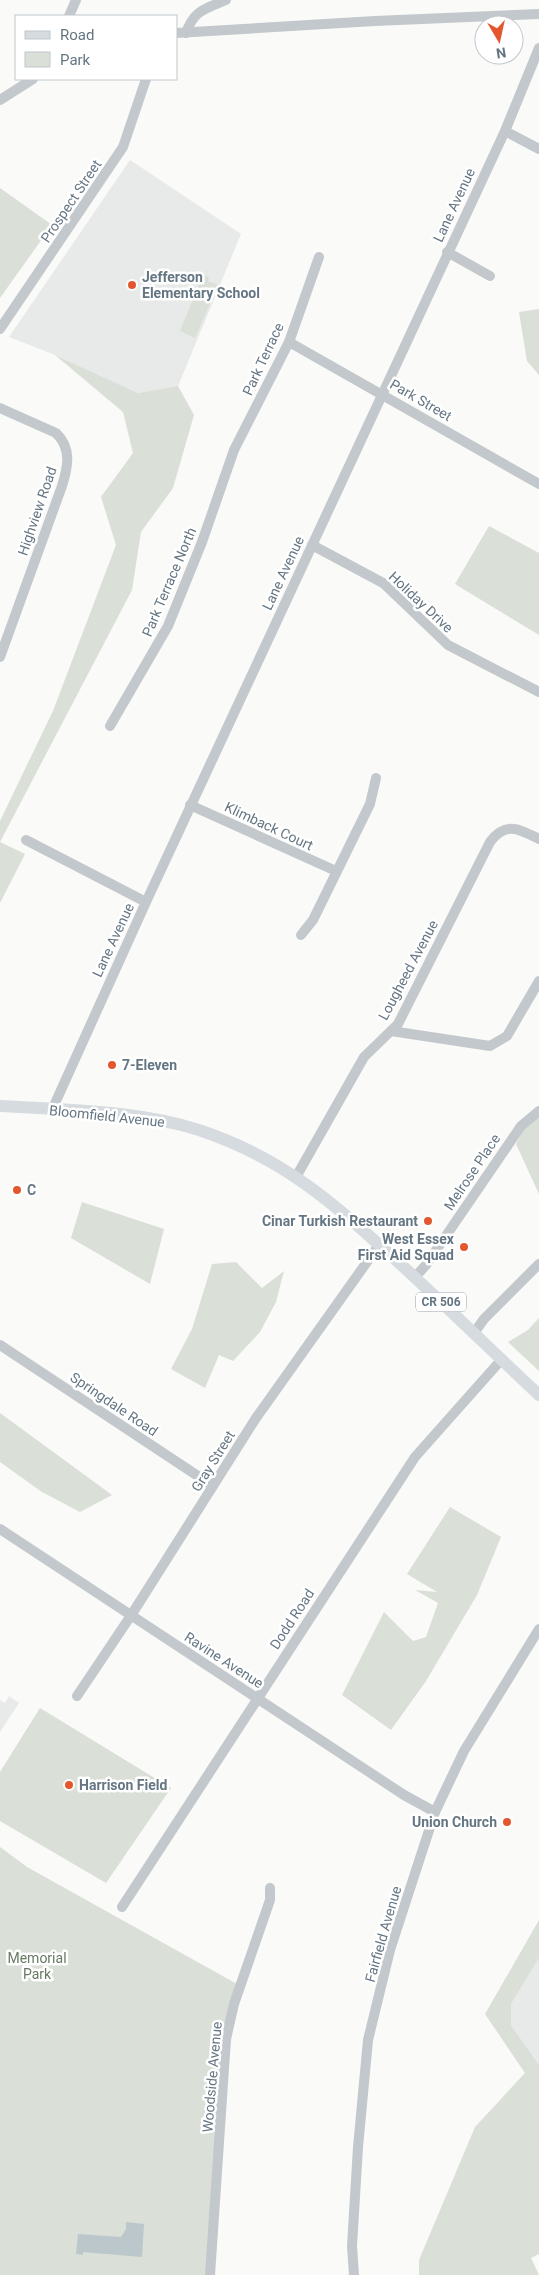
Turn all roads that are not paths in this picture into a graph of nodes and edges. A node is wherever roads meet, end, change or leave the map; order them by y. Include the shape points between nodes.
1 (76, 0) edge
2 (226, 0) edge
3 (539, 14) edge
4 (69, 15) edge
5 (181, 33) edge
6 (539, 48) edge
7 (32, 80) edge
8 (146, 80) edge
9 (0, 100) edge
10 (505, 130) junction
11 (539, 149) edge
12 (447, 252) junction
13 (319, 257) dead end
14 (490, 276) dead end
15 (0, 329) edge
16 (289, 342) junction
17 (383, 394) junction
18 (0, 408) edge
19 (227, 469) joint
20 (539, 484) edge
21 (312, 545) junction
22 (0, 657) edge
23 (539, 692) edge
24 (110, 726) dead end
25 (376, 778) dead end
26 (190, 806) junction
27 (539, 839) edge
28 (26, 840) dead end
29 (336, 871) junction
30 (146, 902) junction
31 (301, 935) dead end
32 (539, 981) edge
33 (391, 1031) junction
34 (0, 1106) edge
35 (52, 1110) junction
36 (539, 1111) edge
37 (296, 1176) junction
38 (379, 1245) junction
39 (539, 1264) edge
40 (415, 1277) junction
41 (474, 1333) junction
42 (0, 1345) edge
43 (502, 1359) junction
44 (539, 1395) edge
45 (213, 1486) junction
46 (0, 1529) edge
47 (132, 1614) junction
48 (539, 1629) edge
49 (77, 1696) dead end
50 (256, 1698) junction
51 (436, 1812) junction
52 (270, 1888) dead end
53 (122, 1907) dead end
54 (210, 2275) edge
55 (354, 2275) edge

1 - 4 street
2 - 5 street via 200,11
3 - 5 street
6 - 10 street, Lane Avenue
7 - 9 street
8 - 15 street, Prospect Street via 123,148
10 - 11 street
10 - 12 street, Lane Avenue
12 - 14 street
12 - 17 street, Lane Avenue
13 - 16 street, Park Terrace
16 - 17 street, Park Street
16 - 19 street, Park Terrace
17 - 20 street, Park Street
17 - 21 street, Lane Avenue
18 - 22 street, Highview Road via 56,433 67,448 68,462
19 - 24 street, Park Terrace North via 168,626
21 - 23 street, Holiday Drive via 383,583 448,645
21 - 26 street, Lane Avenue
25 - 29 street via 370,804
26 - 29 street, Klimback Court
26 - 30 street, Lane Avenue
27 - 33 street, Lougheed Avenue via 518,829 502,830 490,842 405,1012
28 - 30 street
29 - 31 street via 313,920
30 - 35 street, Lane Avenue
32 - 33 street via 507,1036 490,1046
33 - 37 street, Lougheed Avenue via 364,1057
34 - 35 main road, Bloomfield Avenue / CR 506
35 - 37 main road, Bloomfield Avenue / CR 506 via 134,1116 184,1126 247,1149
36 - 40 street, Melrose Place via 521,1126
37 - 38 main road, Bloomfield Avenue / CR 506
38 - 40 main road, Bloomfield Avenue / CR 506
38 - 45 street, Gray Street via 256,1418
39 - 41 street
40 - 41 main road, Bloomfield Avenue / CR 506
41 - 43 main road, Bloomfield Avenue / CR 506
42 - 45 street, Springdale Road
43 - 44 main road, Bloomfield Avenue / CR 506
43 - 50 street, Dodd Road via 416,1456
45 - 47 street, Gray Street
46 - 47 street, Ravine Avenue
47 - 49 street, Gray Street
47 - 50 street, Ravine Avenue
48 - 51 street, Fairfield Avenue via 464,1751
50 - 51 street, Ravine Avenue via 396,1790
50 - 53 street, Dodd Road
51 - 55 street, Fairfield Avenue via 390,1950 368,2040 352,2246
52 - 54 street, Woodside Avenue via 270,1900 234,2004 226,2039

